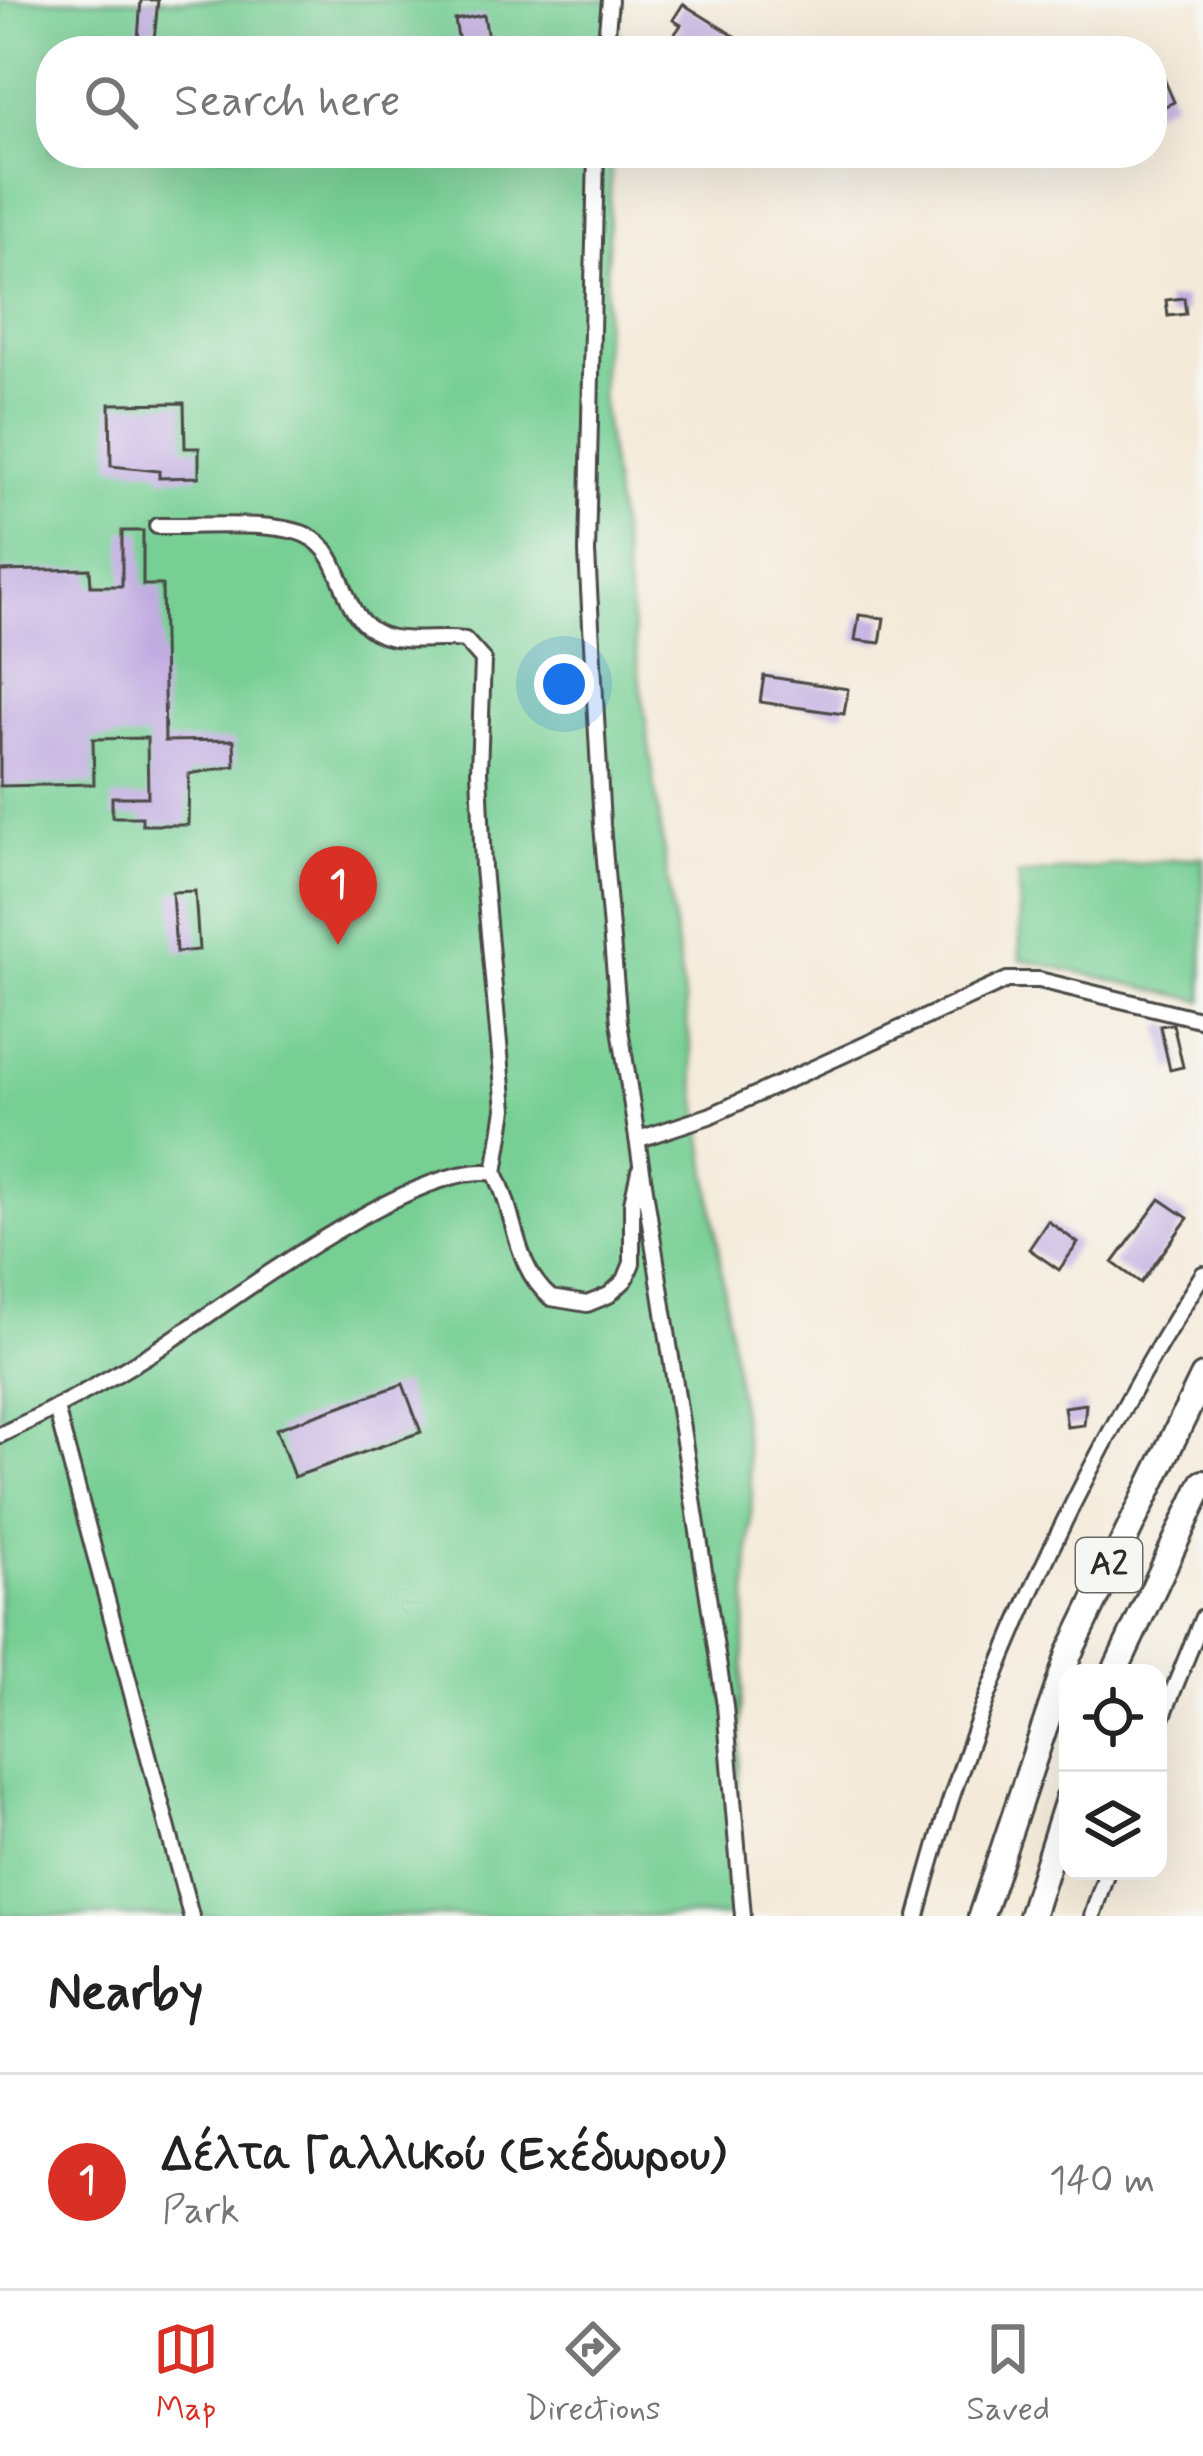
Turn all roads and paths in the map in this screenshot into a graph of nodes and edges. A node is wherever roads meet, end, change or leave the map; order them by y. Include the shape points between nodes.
1 (610, 0) edge
2 (606, 36) edge
3 (595, 168) edge
4 (157, 526) dead end
5 (1203, 1020) edge
6 (639, 1139) junction
7 (641, 1162) junction
8 (496, 1173) junction
9 (1203, 1274) edge
10 (1203, 1377) edge
11 (56, 1408) junction
12 (0, 1435) edge
13 (1203, 1483) edge
14 (1203, 1617) edge
15 (1118, 1664) edge
16 (1167, 1706) edge
17 (1059, 1827) edge
18 (1104, 1880) edge
19 (191, 1916) edge
20 (743, 1916) edge
21 (916, 1916) edge
22 (981, 1916) edge
23 (1031, 1916) edge
24 (1092, 1916) edge

1 - 2 street
3 - 6 street via 588,360 592,686 619,1022
4 - 8 street via 304,534 329,554 350,609 367,628 391,638 465,640 483,660 483,868 506,1109
5 - 6 street via 1039,980 1007,980 709,1116
6 - 7 street
7 - 8 street via 632,1263 609,1295 587,1304 565,1304 536,1286
7 - 20 street via 724,1706
8 - 11 street via 452,1174 407,1194
9 - 21 street via 1149,1360 1032,1587 969,1743
10 - 22 highway, Α2 via 1069,1654
11 - 12 street
11 - 19 street
13 - 15 highway, Α2
14 - 16 street
17 - 23 highway
18 - 24 street

